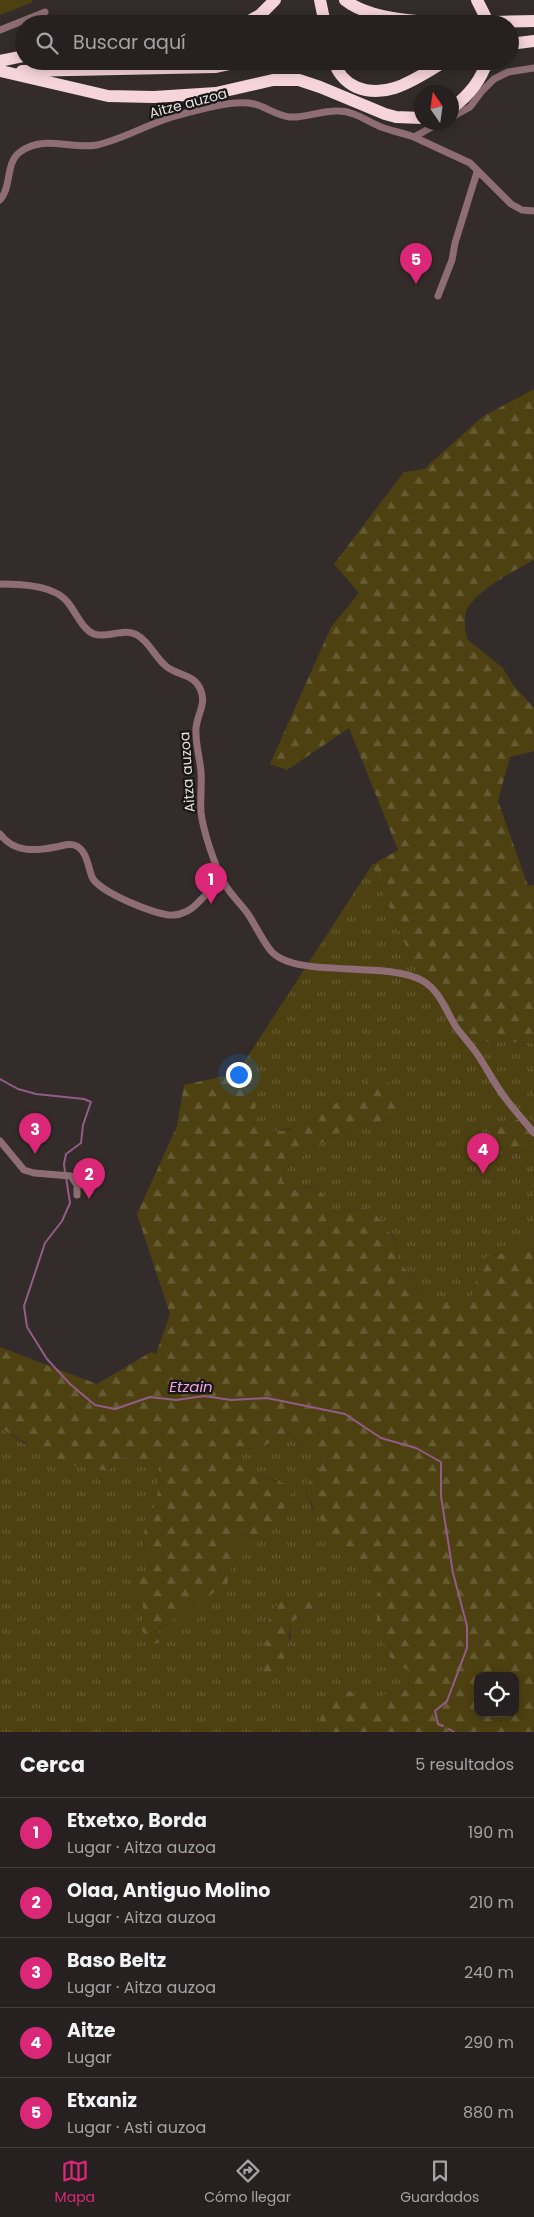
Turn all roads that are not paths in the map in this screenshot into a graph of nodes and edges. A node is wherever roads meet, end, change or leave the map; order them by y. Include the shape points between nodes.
1 (275, 0) edge
2 (320, 0) edge
3 (346, 0) edge
4 (477, 0) edge
5 (45, 12) dead end
6 (38, 15) edge
7 (260, 15) edge
8 (323, 15) edge
9 (385, 15) edge
10 (484, 15) edge
11 (519, 22) edge
12 (534, 22) edge
13 (15, 24) edge
14 (519, 25) edge
15 (0, 30) edge
16 (534, 33) edge
17 (519, 35) edge
18 (534, 41) edge
19 (519, 43) edge
20 (15, 60) edge
21 (0, 68) edge
22 (15, 68) edge
23 (534, 68) edge
24 (338, 70) edge
25 (429, 70) edge
26 (484, 70) edge
27 (459, 102) edge
28 (459, 113) edge
29 (414, 118) edge
30 (427, 130) edge
31 (414, 137) junction
32 (478, 172) junction
33 (0, 200) edge
34 (534, 211) edge
35 (438, 296) dead end
36 (0, 584) edge
37 (0, 834) edge
38 (225, 885) junction
39 (534, 1133) edge
40 (0, 1141) edge
41 (77, 1195) dead end

1 - 7 highway
2 - 8 highway
3 - 9 highway via 362,10
4 - 10 highway
5 - 6 street
11 - 12 highway
12 - 14 highway
13 - 15 street
16 - 17 highway
18 - 19 highway
20 - 21 highway
21 - 22 highway
21 - 29 highway via 108,96 216,93 273,80 299,80 384,114
23 - 28 street via 508,72 494,79 470,107
24 - 25 highway via 349,83 376,92 399,86
26 - 27 highway via 472,90
30 - 31 street
31 - 32 street, Aitze auzoa via 470,163
31 - 33 street, Aitze auzoa via 352,113 338,111 288,117 255,104 231,104 172,117 98,145 51,142 30,146 14,159 7,189
32 - 34 street, Aitze auzoa via 511,204 522,210
32 - 35 street
36 - 38 street, Aitza auzoa via 33,585 49,590 67,601 92,634 136,634 168,668 197,683 203,704 195,730 201,771 201,812 206,836
37 - 38 street via 12,846 22,850 78,846 84,854 92,880 100,888 172,916 186,912 209,891
38 - 39 street, Aitza auzoa via 281,960 326,968 401,973 426,983 439,996 506,1099
40 - 41 street via 24,1170 34,1174 70,1175 77,1185

